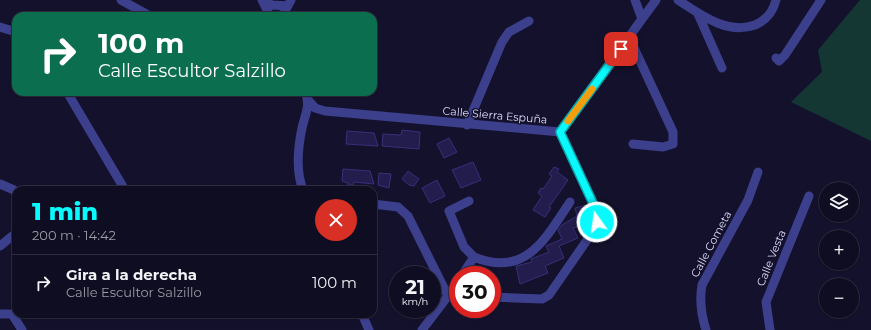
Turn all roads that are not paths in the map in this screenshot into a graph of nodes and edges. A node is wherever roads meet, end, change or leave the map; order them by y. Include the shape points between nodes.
1 (121, 0) edge
2 (262, 0) edge
3 (635, 0) edge
4 (656, 0) edge
5 (678, 0) edge
6 (776, 0) edge
7 (821, 0) edge
8 (289, 3) edge
9 (143, 12) edge
10 (268, 12) edge
11 (284, 12) edge
12 (698, 14) junction
13 (642, 19) junction
14 (529, 21) dead end
15 (0, 27) edge
16 (12, 31) edge
17 (629, 37) junction
18 (776, 58) dead end
19 (722, 68) dead end
20 (69, 96) edge
21 (307, 96) edge
22 (467, 125) junction
23 (560, 132) junction
24 (633, 144) dead end
25 (758, 172) dead end
26 (0, 184) edge
27 (123, 186) edge
28 (302, 186) edge
29 (12, 189) edge
30 (809, 196) dead end
31 (469, 201) dead end
32 (570, 202) dead end
33 (377, 204) edge
34 (12, 236) edge
35 (0, 246) edge
36 (474, 257) junction
37 (468, 266) edge
38 (448, 296) joint
39 (501, 297) edge
40 (0, 314) edge
41 (12, 314) edge
42 (14, 318) edge
43 (364, 318) edge
44 (22, 330) edge
45 (369, 330) edge
46 (422, 330) edge
47 (706, 330) edge
48 (770, 330) edge

1 - 9 street
2 - 8 street via 272,5
2 - 10 street
3 - 13 street
4 - 13 street
5 - 12 street
6 - 12 street via 770,15 744,29 720,24
7 - 18 street via 782,59 779,61
8 - 11 street
12 - 19 street
13 - 17 street
14 - 22 street via 509,32 502,42
15 - 16 street
17 - 23 street
17 - 24 street via 672,132 674,144 663,147
20 - 27 street
21 - 22 street, Calle Sierra Espuña via 315,108 325,111
21 - 28 street via 298,155
22 - 23 street, Calle Sierra Espuña
23 - 39 street, Calle Sierra Espuña via 598,214 594,230 548,295 542,299
25 - 47 street, Calle Cometa via 748,200 702,285 700,300
26 - 29 street
30 - 48 street, Calle Vesta via 766,302
31 - 36 street via 448,211 464,247
32 - 36 street via 541,244 526,257 506,264 488,263
33 - 38 street via 398,207 408,216
34 - 35 street
36 - 37 street
38 - 46 street
40 - 41 street
42 - 44 street
43 - 45 street

